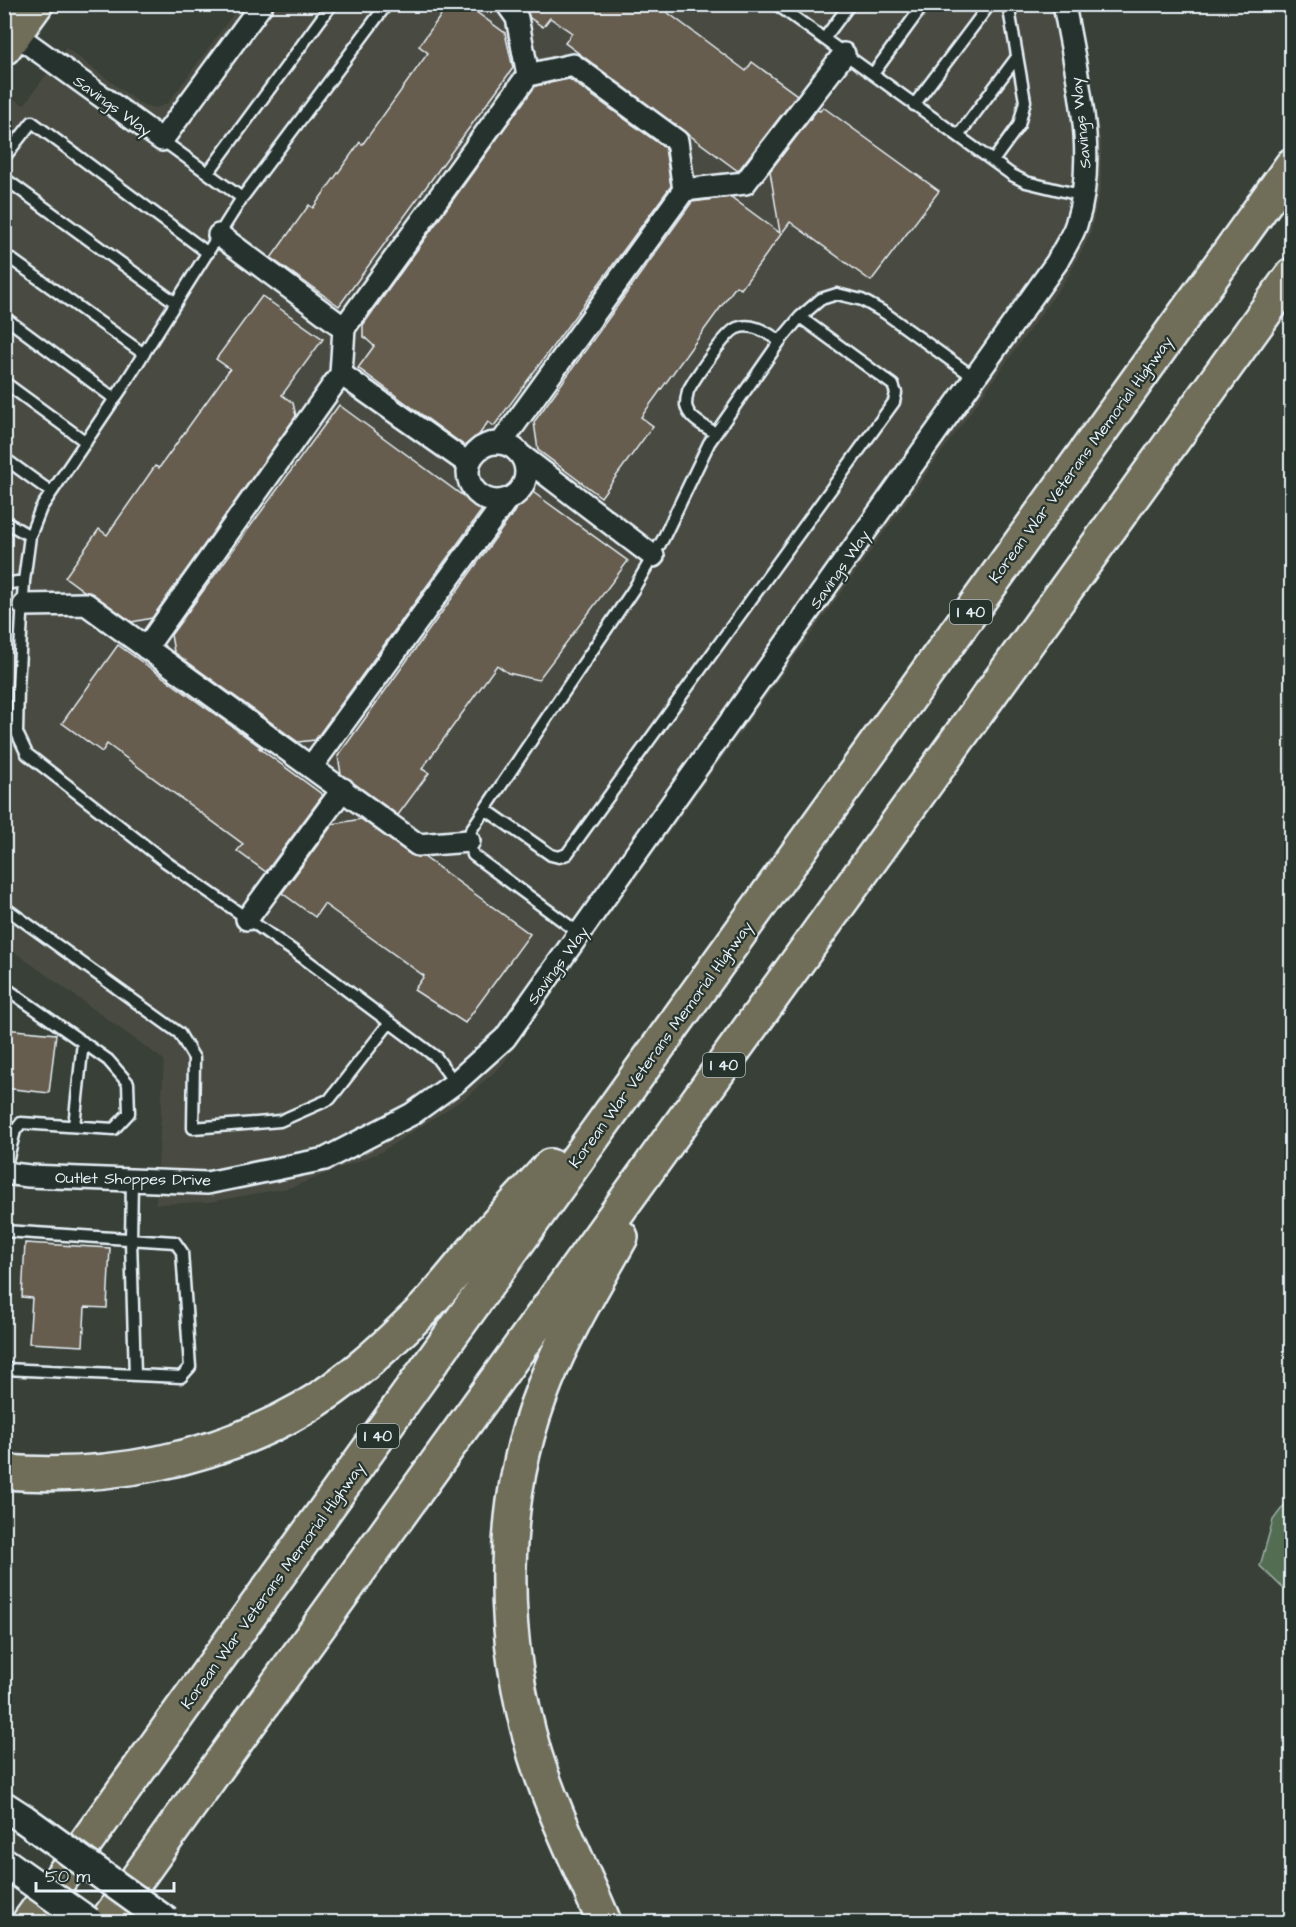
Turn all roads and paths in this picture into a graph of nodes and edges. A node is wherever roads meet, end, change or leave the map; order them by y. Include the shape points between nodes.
1 (36, 4) edge
2 (262, 4) edge
3 (332, 4) edge
4 (387, 4) edge
5 (507, 4) edge
6 (849, 4) edge
7 (924, 4) edge
8 (990, 4) edge
9 (1008, 4) edge
10 (1064, 4) edge
11 (781, 6) edge
12 (8, 36) edge
13 (824, 39) junction
14 (844, 54) junction
15 (1017, 57) junction
16 (873, 74) junction
17 (528, 75) junction
18 (914, 105) junction
19 (958, 136) junction
20 (162, 140) junction
21 (4, 158) edge
22 (993, 161) junction
23 (1292, 165) edge
24 (208, 173) junction
25 (4, 178) edge
26 (684, 190) junction
27 (1084, 196) junction
28 (242, 198) junction
29 (214, 244) junction
30 (4, 254) edge
31 (1292, 275) edge
32 (176, 303) junction
33 (4, 317) edge
34 (800, 317) junction
35 (344, 328) junction
36 (780, 341) junction
37 (144, 354) junction
38 (341, 374) junction
39 (975, 378) junction
40 (4, 382) edge
41 (115, 399) junction
42 (715, 433) junction
43 (86, 442) junction
44 (501, 443) junction
45 (522, 456) junction
46 (4, 458) edge
47 (469, 464) junction
48 (51, 492) junction
49 (507, 499) junction
50 (4, 521) edge
51 (30, 536) junction
52 (653, 556) junction
53 (24, 581) junction
54 (4, 584) edge
55 (24, 605) junction
56 (147, 648) junction
57 (311, 767) junction
58 (343, 789) junction
59 (485, 809) junction
60 (469, 841) junction
61 (4, 907) edge
62 (247, 920) junction
63 (579, 933) junction
64 (4, 987) edge
65 (390, 1022) junction
66 (83, 1042) junction
67 (650, 1058) junction
68 (455, 1083) junction
69 (690, 1111) junction
70 (75, 1126) junction
71 (10, 1129) edge
72 (4, 1172) edge
73 (132, 1180) junction
74 (4, 1231) edge
75 (131, 1240) junction
76 (4, 1369) edge
77 (135, 1375) junction
78 (4, 1472) edge
79 (14, 1813) edge
80 (4, 1862) edge
81 (29, 1923) edge
82 (89, 1923) edge
83 (106, 1923) edge
84 (167, 1923) edge
85 (604, 1923) edge

1 - 12 main road
2 - 20 street, Savings Way
3 - 24 lane
4 - 28 lane
5 - 17 street via 517,18
6 - 13 lane
7 - 16 lane
8 - 18 lane
9 - 15 lane
10 - 27 street, Savings Way via 1083,122 1087,161
11 - 13 lane
12 - 20 street, Savings Way
13 - 14 lane
14 - 16 lane
14 - 26 street via 745,183
15 - 19 lane
15 - 22 lane via 1025,101 1019,125
16 - 18 lane
17 - 26 street via 573,65 677,141
17 - 35 street
18 - 19 lane
19 - 22 lane
20 - 24 lane
21 - 29 lane via 32,122
22 - 27 lane via 1026,183
23 - 67 main road, Korean War Veterans Memorial Highway / I 40
24 - 28 lane
25 - 32 lane
26 - 44 street
27 - 39 street, Savings Way via 1076,227 1057,262
28 - 29 lane
29 - 32 lane
29 - 35 street
30 - 37 lane
31 - 69 main road, I 40
32 - 37 lane
33 - 41 lane
34 - 36 lane
34 - 39 lane via 821,299 837,294 862,300 885,312
34 - 59 lane via 893,385 894,402 567,854 550,855
35 - 38 street
36 - 42 lane
36 - 42 lane via 759,328 736,328 726,336 688,391 686,402 694,419
37 - 41 lane
38 - 47 street
38 - 56 street
39 - 63 street, Savings Way
40 - 43 lane
41 - 43 lane
42 - 52 lane
43 - 48 lane
44 - 45 street
44 - 47 street via 480,449
45 - 49 street via 527,475 524,484
45 - 52 street
46 - 48 lane
47 - 49 street via 470,483 475,491 491,501
48 - 51 lane
49 - 57 street
50 - 51 lane
51 - 53 lane
52 - 59 lane
53 - 54 lane
53 - 55 lane
55 - 56 street via 86,604
55 - 62 lane via 18,733 27,754
56 - 57 street
57 - 58 street
58 - 60 street via 418,845
58 - 62 street
59 - 60 lane via 471,830
60 - 63 lane via 472,855
61 - 65 lane via 179,1033 194,1058 193,1128 280,1121 330,1099
62 - 65 lane
63 - 68 street, Savings Way via 505,1038
64 - 66 lane
65 - 68 lane via 436,1057
66 - 70 lane
66 - 70 lane via 108,1060 128,1083 129,1113 114,1129
67 - 78 main road via 489,1232 423,1310 338,1385 302,1409 254,1433 156,1465 65,1474
67 - 81 main road, Korean War Veterans Memorial Highway / I 40
68 - 73 street, Outlet Shoppes Drive via 412,1114 325,1159 207,1183
69 - 83 main road, I 40
69 - 85 main road via 545,1382 524,1448 511,1524 511,1628 526,1724 545,1784
70 - 71 lane via 21,1123
71 - 72 lane
72 - 73 street, Outlet Shoppes Drive
73 - 75 lane
74 - 75 lane
75 - 77 lane
75 - 77 lane via 175,1242 182,1251 190,1367 182,1377
76 - 77 lane
79 - 84 main road, bridge
80 - 82 main road, bridge

